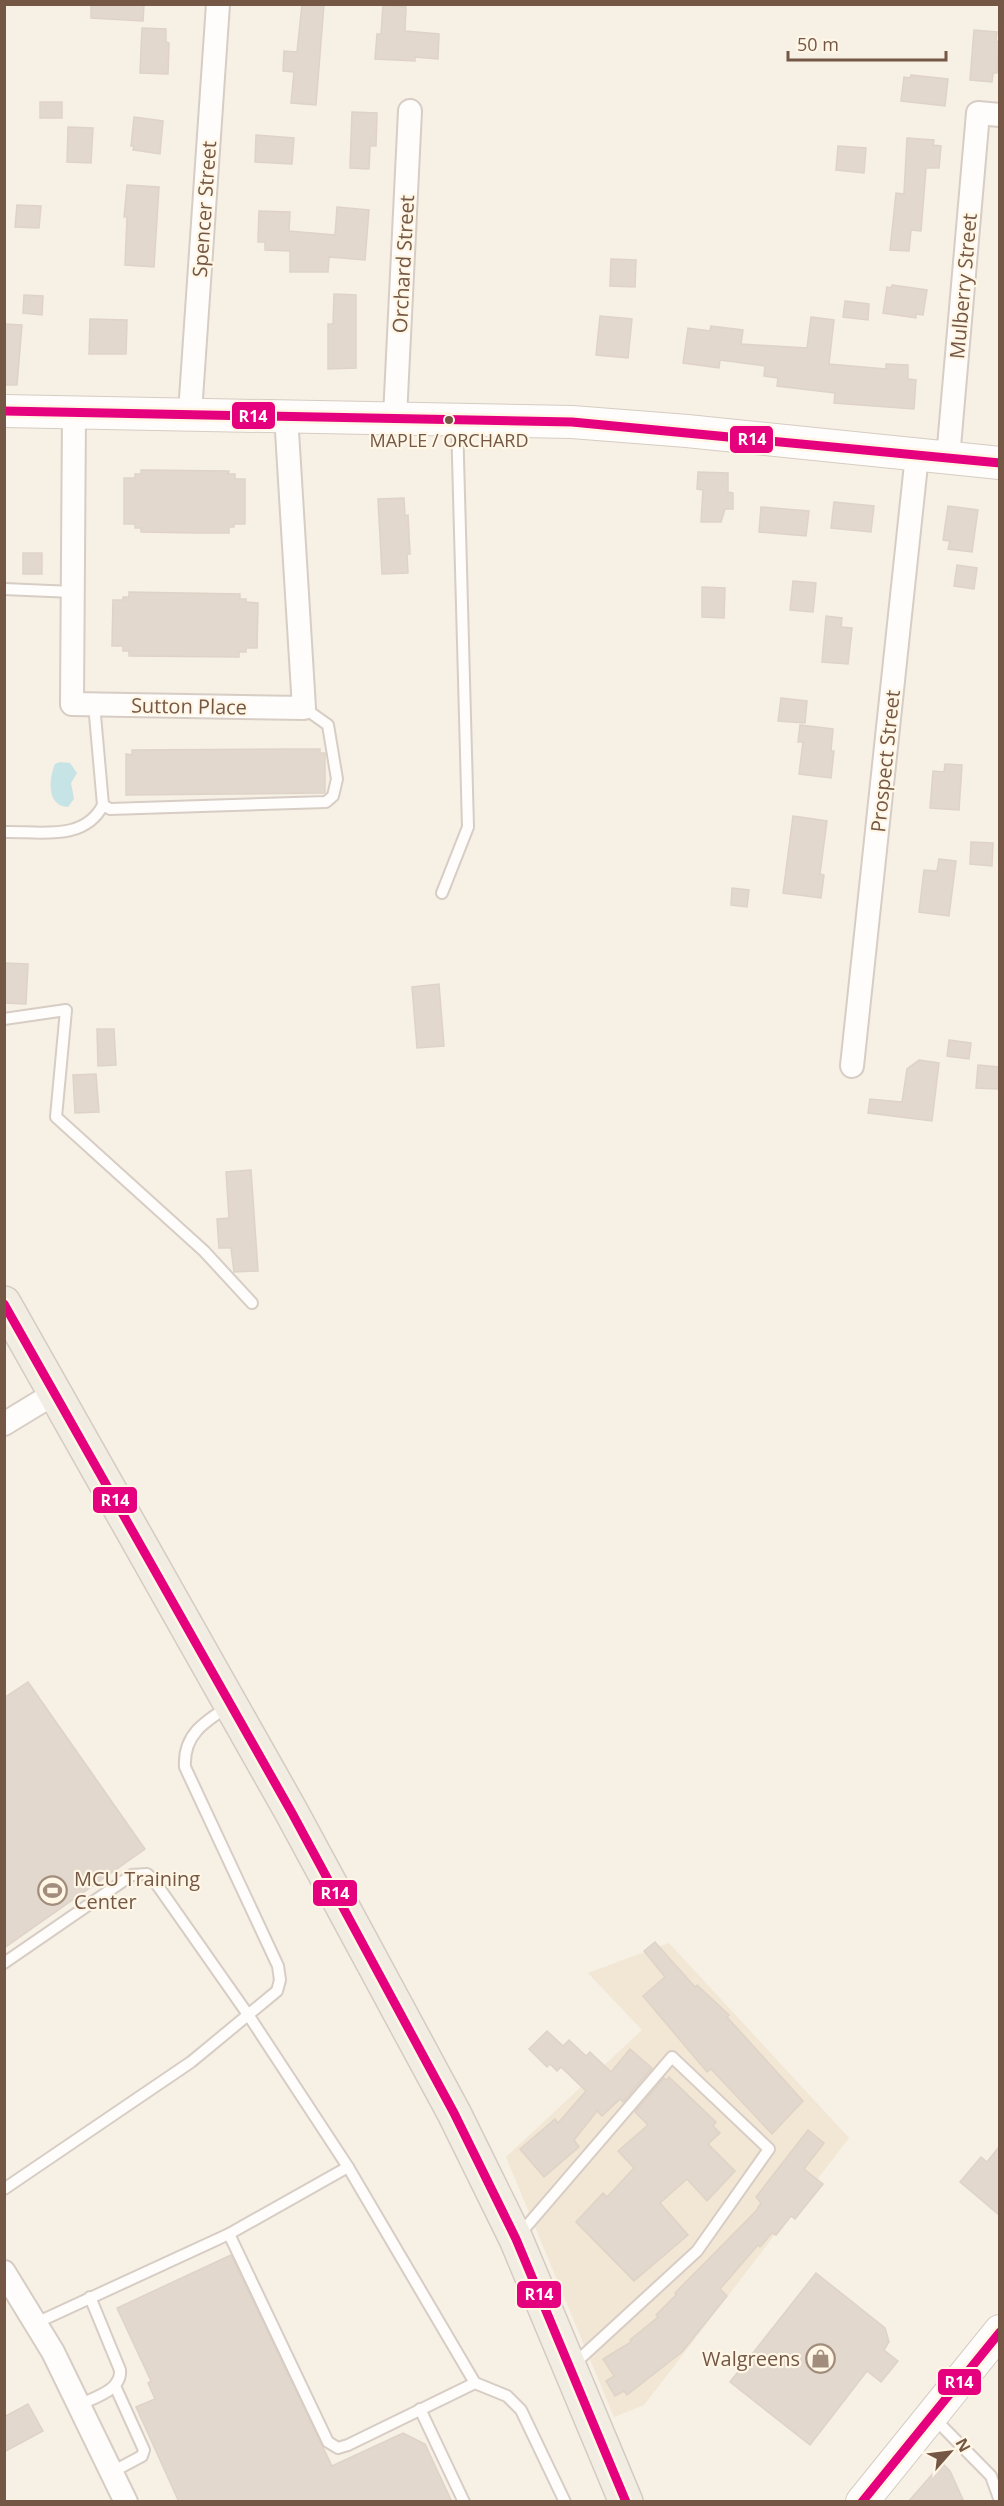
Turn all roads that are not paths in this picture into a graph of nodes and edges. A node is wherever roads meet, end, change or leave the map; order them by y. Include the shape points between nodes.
1 (218, 4) edge
2 (410, 111) dead end
3 (989, 114) edge
4 (4, 411) edge
5 (74, 412) junction
6 (190, 413) junction
7 (286, 415) junction
8 (395, 417) junction
9 (457, 418) junction
10 (917, 455) junction
11 (948, 458) junction
12 (999, 464) edge
13 (4, 588) edge
14 (73, 592) junction
15 (83, 704) junction
16 (304, 708) junction
17 (103, 805) junction
18 (4, 832) edge
19 (442, 893) dead end
20 (4, 1019) edge
21 (852, 1066) dead end
22 (4, 1303) edge
23 (252, 1303) dead end
24 (55, 1393) junction
25 (4, 1424) edge
26 (230, 1706) junction
27 (4, 1963) edge
28 (249, 2016) junction
29 (348, 2167) junction
30 (4, 2189) edge
31 (230, 2234) junction
32 (516, 2239) junction
33 (4, 2272) edge
34 (90, 2297) junction
35 (36, 2323) junction
36 (999, 2331) edge
37 (571, 2366) junction
38 (475, 2383) junction
39 (115, 2386) junction
40 (79, 2405) junction
41 (420, 2409) junction
42 (932, 2416) junction
43 (112, 2472) junction
44 (999, 2501) edge
45 (126, 2502) edge
46 (465, 2502) edge
47 (565, 2502) edge
48 (627, 2502) edge
49 (862, 2502) edge

1 - 6 street, Spencer Street
2 - 8 street, Orchard Street
3 - 11 street, Mulberry Street
4 - 5 main road
5 - 6 main road
5 - 14 street
6 - 7 main road
7 - 8 main road
7 - 16 street
8 - 9 main road
9 - 10 main road via 687,431
9 - 19 lane via 468,827
10 - 11 main road
10 - 21 street, Prospect Street
11 - 12 main road
13 - 14 lane
14 - 15 street
15 - 16 street, Sutton Place
15 - 17 lane
16 - 17 lane via 328,725 337,779 333,796 326,801 110,809
17 - 18 lane via 95,820 76,831
20 - 23 lane via 66,1010 56,1117 204,1251
22 - 24 main road
24 - 25 street
24 - 26 main road
26 - 28 lane via 199,1726 184,1754 185,1767 278,1966 277,1991
26 - 32 main road via 416,2039
27 - 28 lane via 132,1875 147,1874
28 - 29 lane
28 - 30 lane via 183,2068
29 - 31 lane
29 - 38 lane
31 - 34 lane
31 - 41 lane via 328,2442 343,2447
32 - 37 main road
32 - 37 lane via 672,2057 769,2150 697,2251
33 - 35 street
34 - 35 lane
34 - 39 lane via 120,2370 121,2378
35 - 40 street
36 - 42 main road
37 - 48 main road
38 - 41 lane
38 - 47 lane via 507,2396 521,2410
39 - 40 lane
39 - 43 lane via 144,2450 142,2456
40 - 43 street
41 - 46 lane
42 - 44 lane via 991,2476
42 - 49 main road
43 - 45 street

